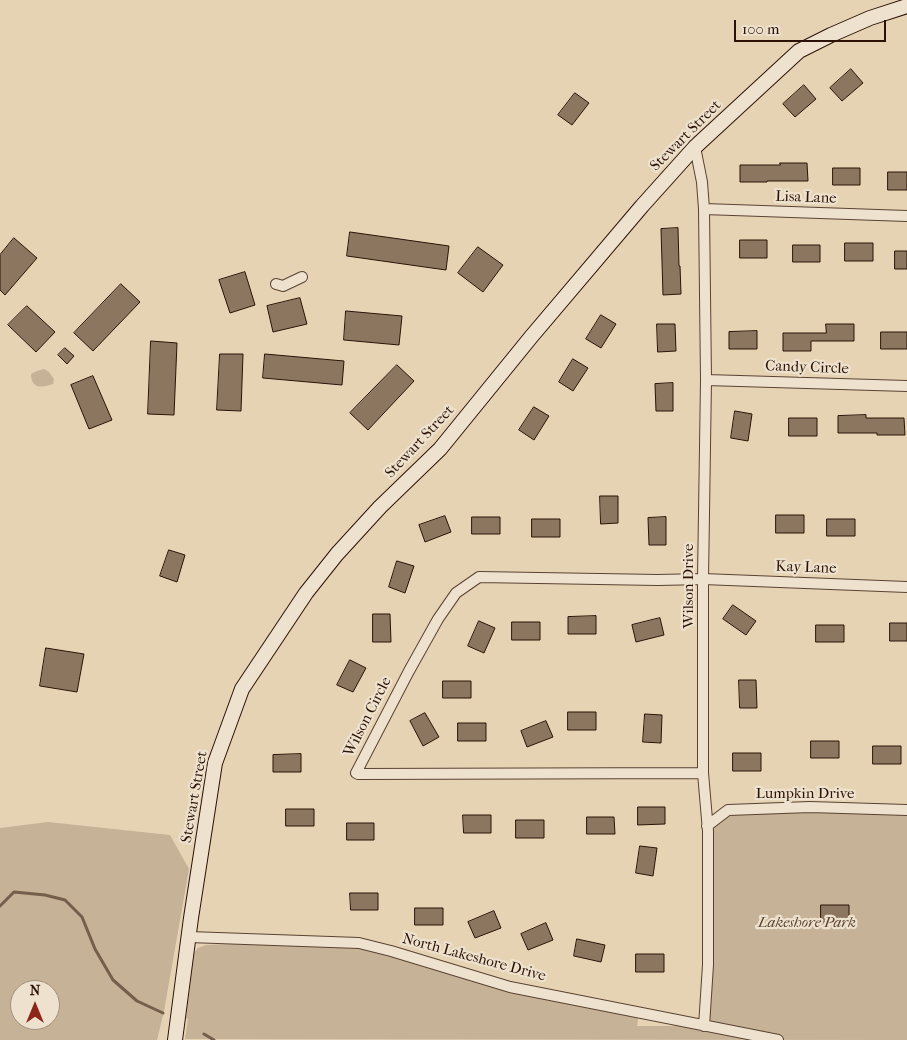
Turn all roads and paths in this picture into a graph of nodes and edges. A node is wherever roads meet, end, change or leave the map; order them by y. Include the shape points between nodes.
1 (907, 6) edge
2 (695, 147) junction
3 (704, 210) junction
4 (907, 216) edge
5 (302, 277) dead end
6 (276, 284) dead end
7 (706, 380) junction
8 (907, 386) edge
9 (703, 579) junction
10 (907, 586) edge
11 (703, 773) junction
12 (907, 810) edge
13 (707, 826) junction
14 (189, 937) junction
15 (704, 1026) junction
16 (176, 1040) edge
17 (778, 1040) edge

1 - 2 street, Stewart Street via 870,18 799,51
2 - 3 street, Wilson Drive
2 - 14 street, Stewart Street via 531,337 440,449 337,554 306,593 242,688 215,763
3 - 4 street, Lisa Lane
3 - 7 street, Wilson Drive
5 - 6 street via 283,286
7 - 8 street, Candy Circle
7 - 9 street, Wilson Drive
9 - 10 street, Kay Lane
9 - 11 street, Wilson Drive
9 - 11 street, Wilson Circle via 479,577 456,593 438,620 356,773
11 - 13 street, Wilson Drive
12 - 13 street, Lumpkin Drive via 810,807 728,810
13 - 15 street, Wilson Drive via 708,965
14 - 15 street, North Lakeshore Drive via 359,943 510,987
14 - 16 street, Stewart Street
15 - 17 street, North Lakeshore Drive

